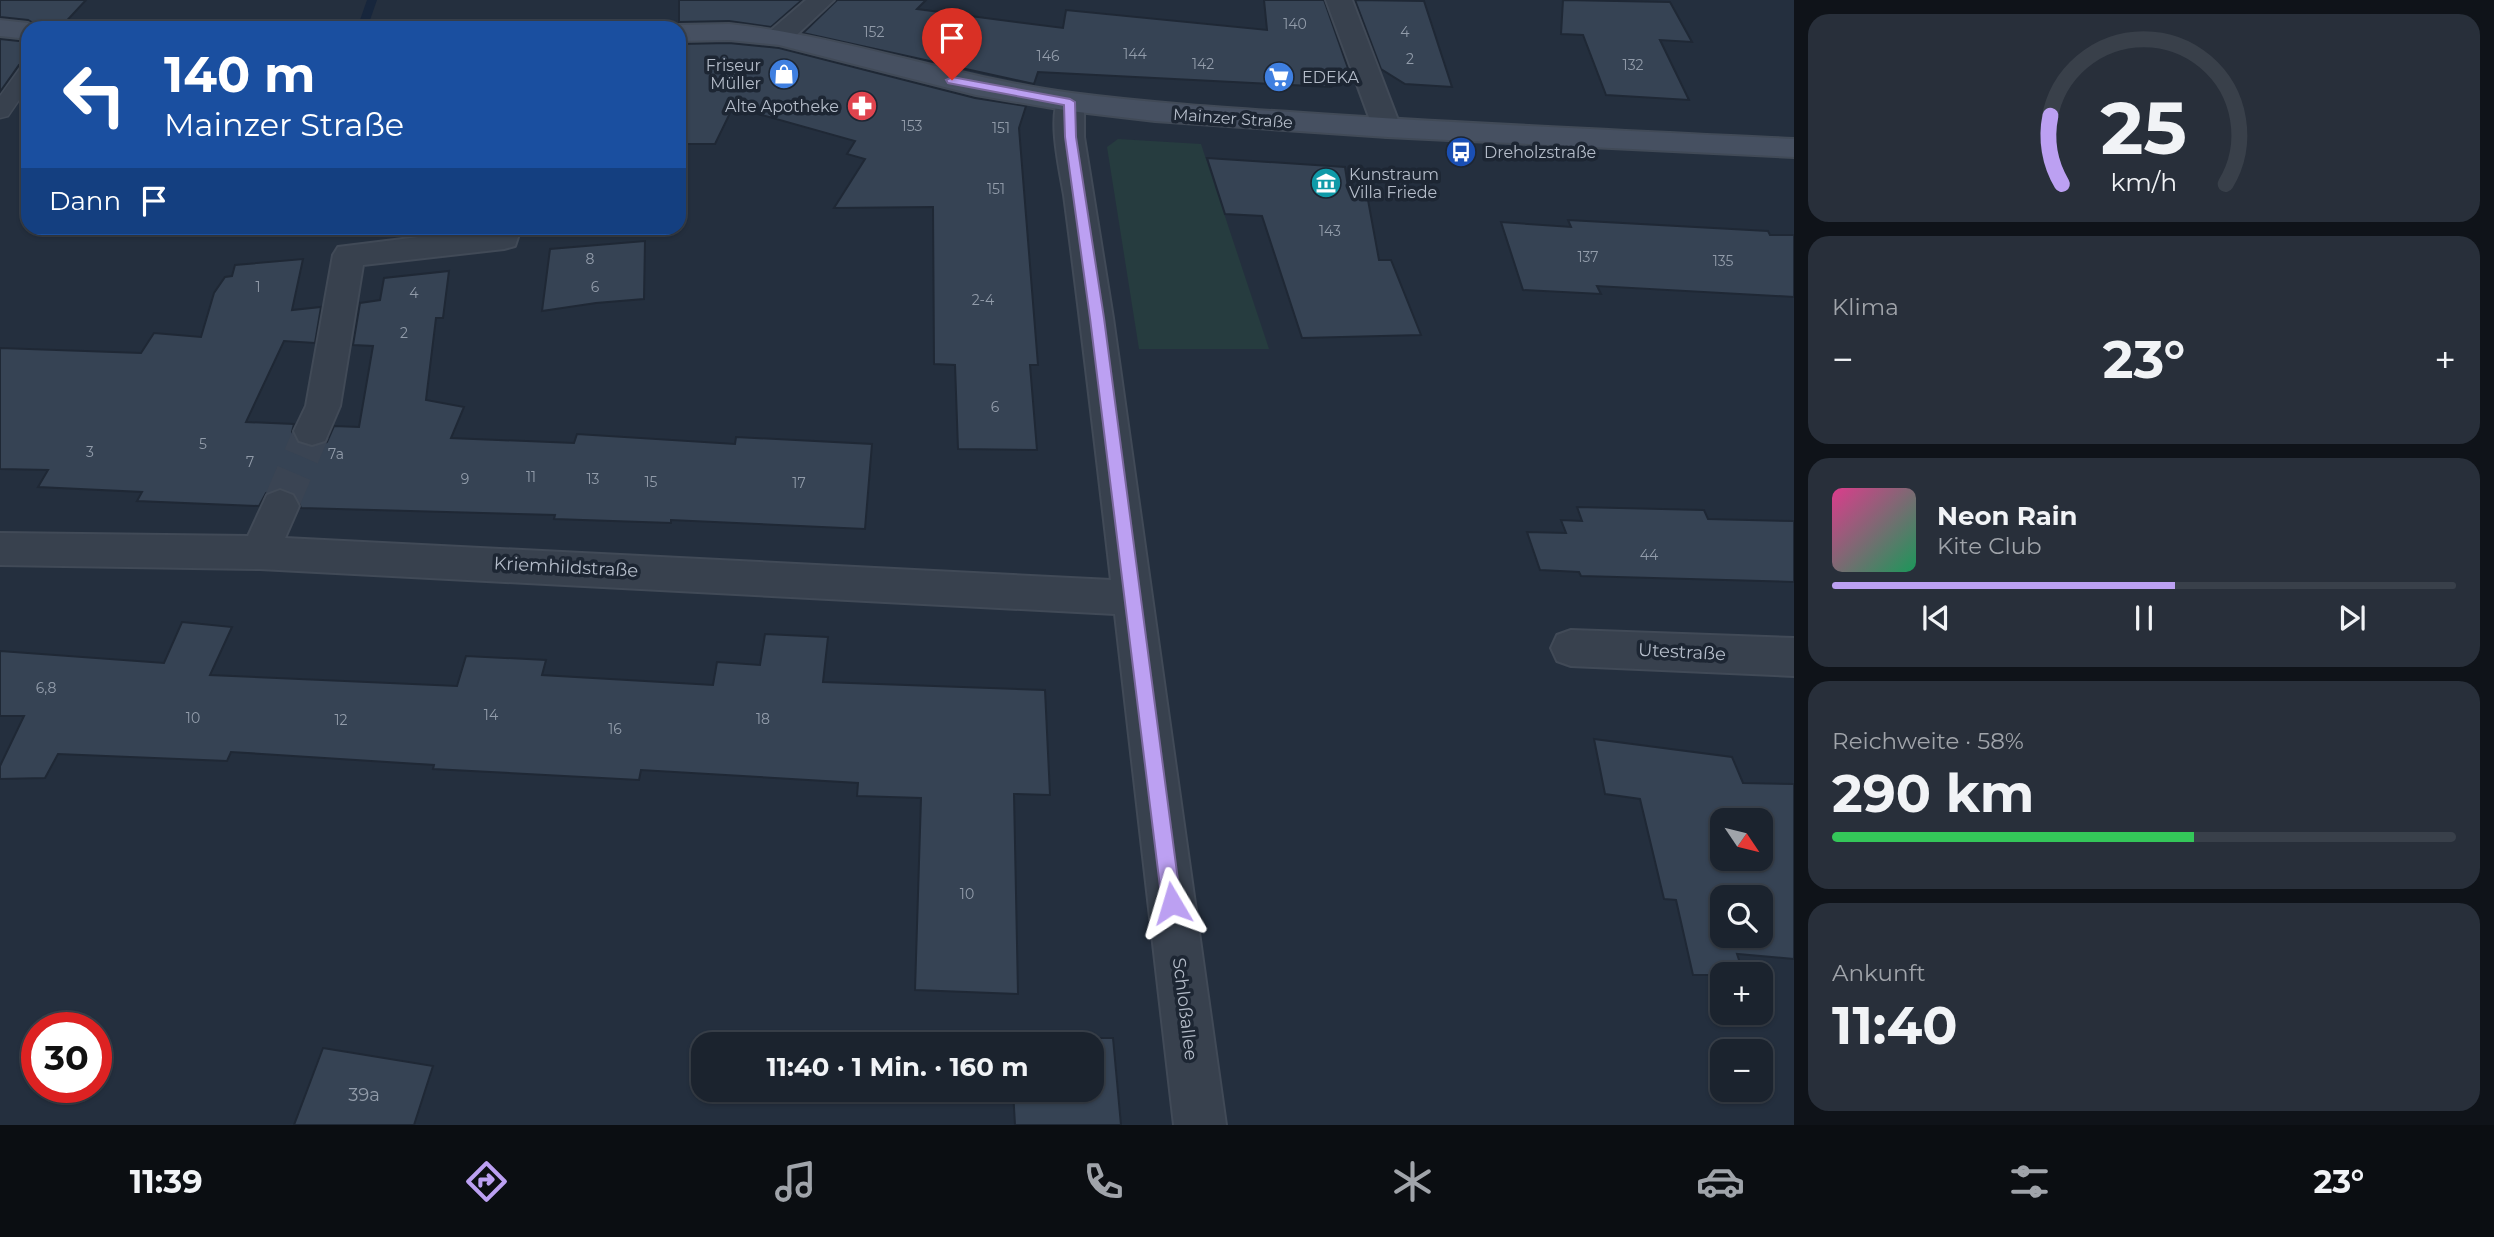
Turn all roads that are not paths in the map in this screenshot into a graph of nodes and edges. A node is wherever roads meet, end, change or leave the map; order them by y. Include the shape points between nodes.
1 (821, 0) edge
2 (1339, 0) edge
3 (0, 28) edge
4 (21, 30) edge
5 (686, 33) edge
6 (779, 37) junction
7 (21, 82) edge
8 (1070, 102) junction
9 (0, 111) edge
10 (1387, 128) junction
11 (1794, 148) edge
12 (505, 235) edge
13 (312, 431) tunnel mouth
14 (280, 506) tunnel mouth
15 (0, 549) edge
16 (260, 553) junction
17 (1132, 598) junction
18 (1571, 648) dead end
19 (1794, 657) edge
20 (1200, 1125) edge

1 - 6 street
2 - 10 street
3 - 4 street
5 - 6 street, Mainzer Straße
6 - 8 street, Mainzer Straße via 976,86
7 - 9 lane
8 - 10 street, Mainzer Straße
8 - 17 street, Schloßallee via 1070,137
10 - 11 street, Mainzer Straße
12 - 13 street via 348,255 323,406
14 - 16 street
15 - 16 street, Kriemhildstraße
16 - 17 street, Kriemhildstraße
17 - 20 street, Schloßallee
18 - 19 street, Utestraße

